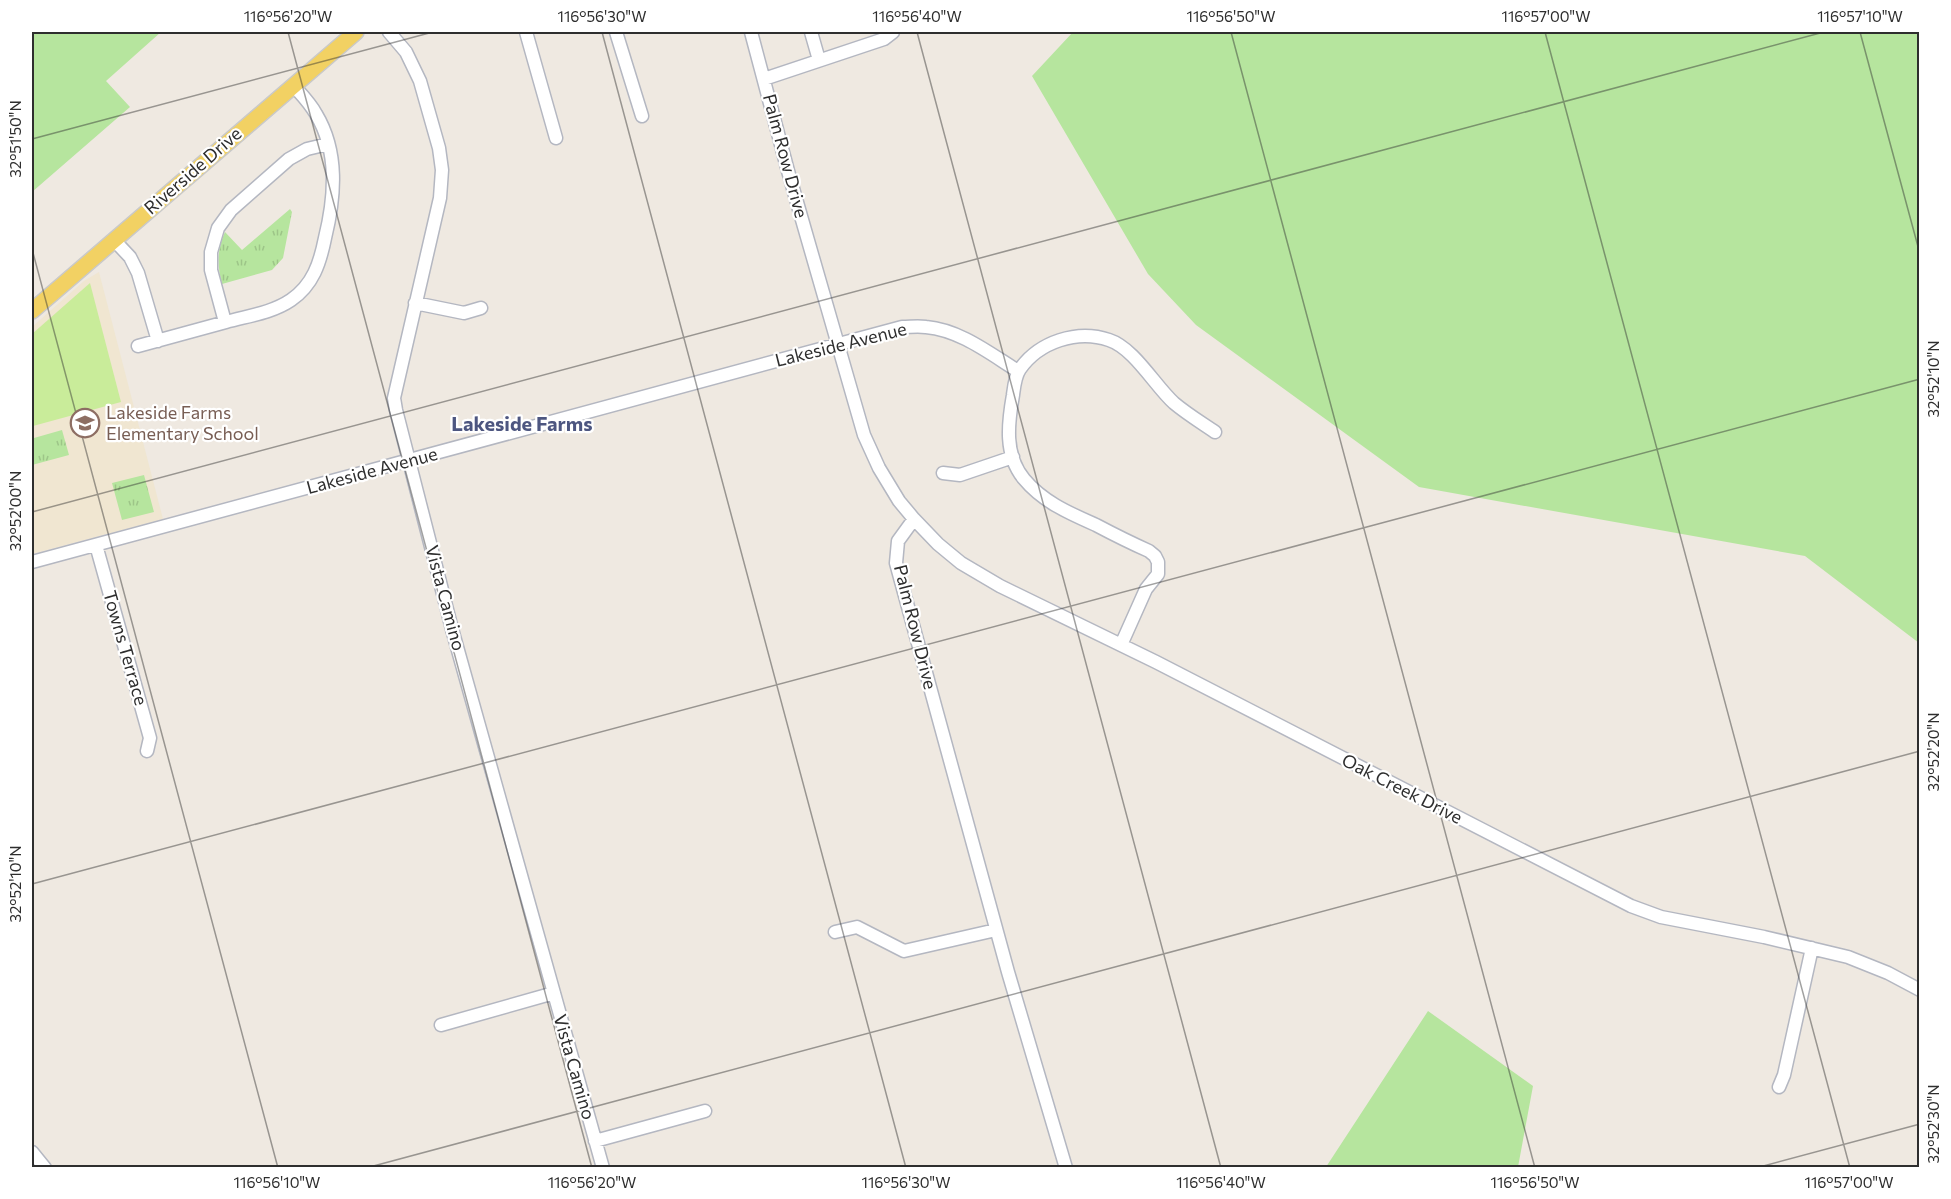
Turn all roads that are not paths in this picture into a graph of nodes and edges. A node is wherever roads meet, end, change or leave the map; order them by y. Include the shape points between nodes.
1 (356, 32) edge
2 (388, 32) edge
3 (526, 32) edge
4 (616, 32) edge
5 (751, 32) edge
6 (811, 32) edge
7 (893, 32) edge
8 (819, 60) junction
9 (764, 79) junction
10 (293, 85) junction
11 (642, 116) dead end
12 (556, 138) dead end
13 (328, 144) junction
14 (114, 240) junction
15 (415, 303) junction
16 (481, 308) dead end
17 (32, 312) edge
18 (225, 322) junction
19 (158, 341) junction
20 (838, 344) junction
21 (138, 346) dead end
22 (1018, 371) junction
23 (1215, 432) dead end
24 (1013, 457) junction
25 (408, 461) junction
26 (943, 474) dead end
27 (914, 519) junction
28 (96, 545) junction
29 (32, 562) edge
30 (1121, 645) junction
31 (147, 751) dead end
32 (996, 930) junction
33 (835, 932) dead end
34 (1812, 948) junction
35 (1920, 990) edge
36 (554, 993) junction
37 (441, 1024) dead end
38 (1779, 1087) dead end
39 (705, 1111) dead end
40 (596, 1141) junction
41 (32, 1152) edge
42 (45, 1167) edge
43 (603, 1167) edge
44 (1065, 1167) edge

1 - 10 main road, Riverside Drive
2 - 15 street, Vista Camino via 410,59 420,81 442,170 440,198
3 - 12 street
4 - 11 street
5 - 9 street, Palm Row Drive
6 - 8 street
7 - 8 street via 884,39
8 - 9 street
9 - 20 street, Palm Row Drive
10 - 13 street via 316,114
10 - 14 main road, Riverside Drive
13 - 18 street via 333,201 315,274 298,295 283,305
13 - 18 street via 289,159 231,210 218,228 211,270
14 - 17 main road, Riverside Drive
14 - 19 street via 138,273
15 - 16 street via 464,313
15 - 25 street, Vista Camino via 394,398
18 - 19 street
19 - 21 street
20 - 22 street, Lakeside Avenue via 902,327 925,327 966,339
20 - 25 street, Lakeside Avenue
20 - 27 street, Palm Row Drive via 871,452
22 - 23 street via 1045,345 1078,337 1112,341 1131,355 1175,404
22 - 24 street via 1008,419
24 - 26 street via 960,475
24 - 30 street via 1022,477 1051,504 1149,551 1157,559 1158,574 1146,589
25 - 28 street, Lakeside Avenue
25 - 36 street, Vista Camino
27 - 30 street, Oak Creek Drive via 961,563
27 - 32 street, Palm Row Drive via 898,541 896,563
28 - 29 street, Lakeside Avenue
28 - 31 street, Towns Terrace via 150,738
30 - 34 street, Oak Creek Drive via 1631,906 1661,917
32 - 33 street via 903,951 857,927
32 - 44 street, Palm Row Drive
34 - 35 street, Oak Creek Drive via 1848,957
34 - 38 street
36 - 37 street
36 - 40 street, Vista Camino
39 - 40 street
40 - 43 street, Vista Camino
41 - 42 street

